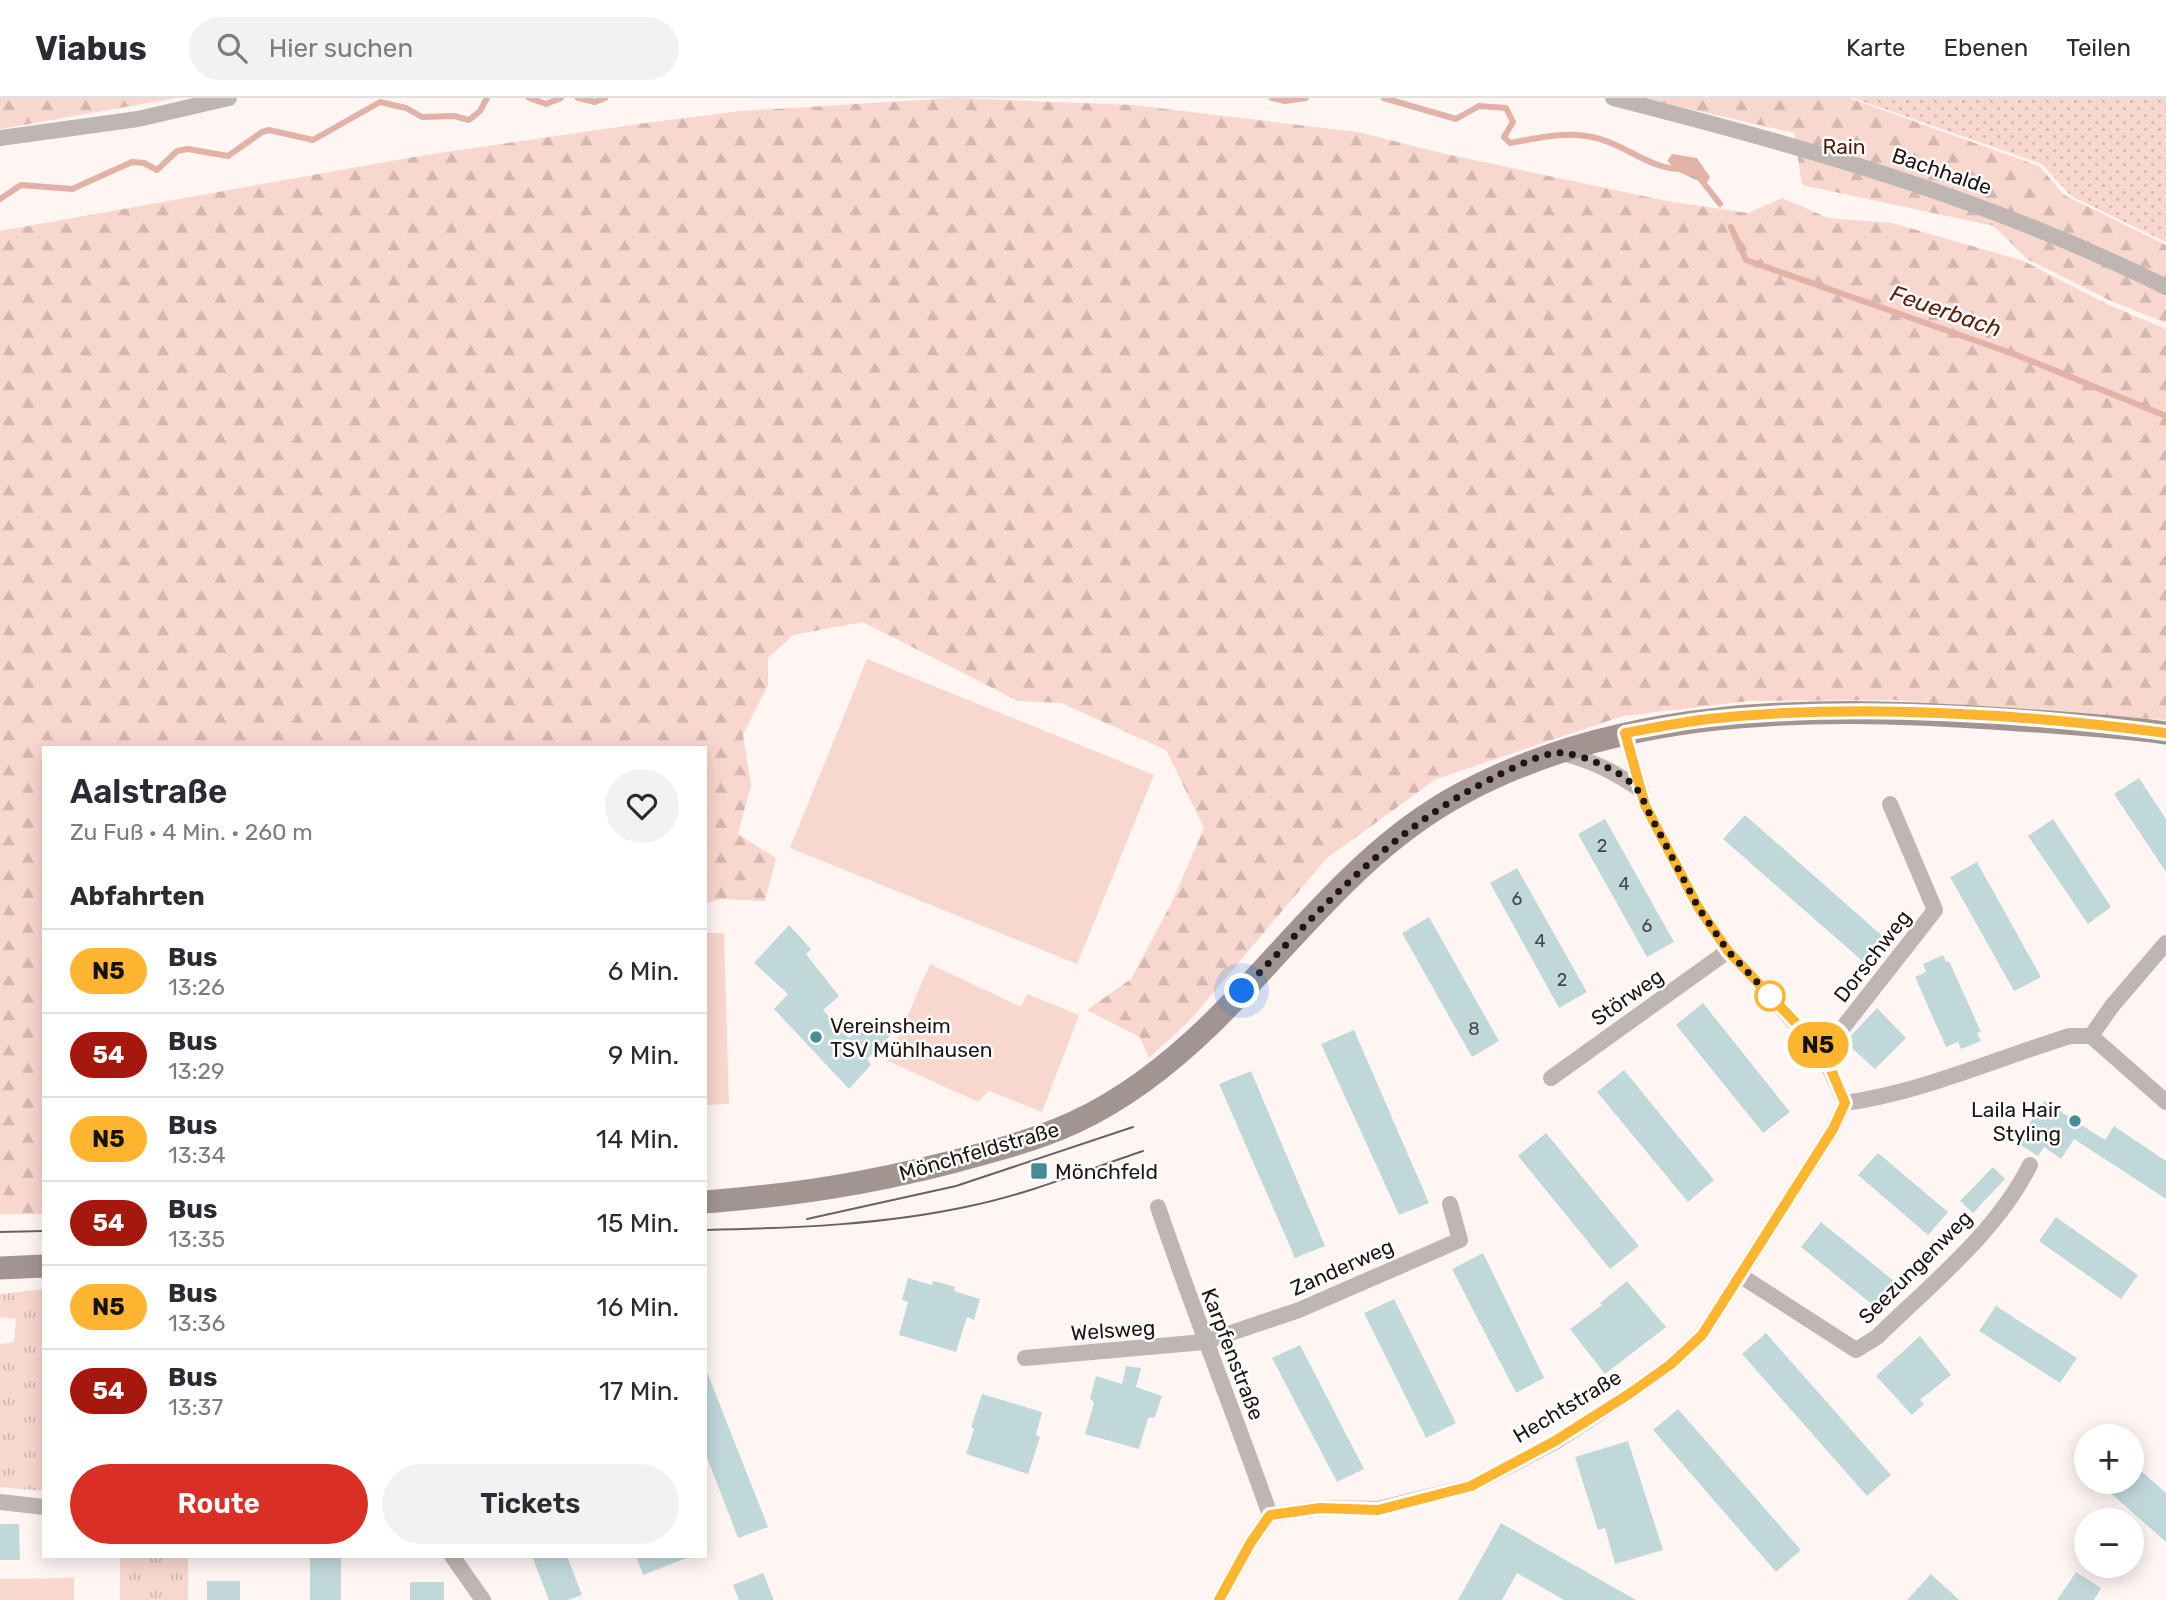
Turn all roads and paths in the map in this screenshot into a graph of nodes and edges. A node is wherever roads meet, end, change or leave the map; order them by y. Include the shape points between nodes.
1 (229, 98) edge
2 (1614, 98) edge
3 (0, 138) edge
4 (2166, 287) edge
5 (1625, 733) junction
6 (2166, 733) edge
7 (1557, 752) junction
8 (1641, 790) junction
9 (1890, 804) dead end
10 (2166, 943) edge
11 (1728, 951) junction
12 (2091, 1036) junction
13 (1824, 1053) junction
14 (1550, 1078) dead end
15 (2166, 1102) edge
16 (1845, 1103) junction
17 (2030, 1165) dead end
18 (707, 1202) edge
19 (1450, 1204) dead end
20 (1158, 1206) dead end
21 (42, 1266) edge
22 (0, 1268) edge
23 (1741, 1276) junction
24 (1204, 1342) junction
25 (1025, 1358) dead end
26 (0, 1502) edge
27 (42, 1507) edge
28 (1270, 1515) junction
29 (453, 1558) edge
30 (483, 1600) edge
31 (1219, 1600) edge

1 - 3 street via 138,119
2 - 4 street, Bachhalde via 1845,160 2083,245
5 - 6 main road, Mönchfeldstraße via 1709,719 1886,713
5 - 7 main road, Mönchfeldstraße
5 - 8 street
7 - 8 street via 1592,760
7 - 18 main road, Mönchfeldstraße via 1456,796 1412,826 1322,905 1210,1025 1157,1073 1103,1108 1030,1140 888,1178 807,1193
8 - 11 street via 1692,896
9 - 13 street, Dorschweg via 1935,910
10 - 12 street
11 - 13 street
11 - 14 street, Störweg
12 - 15 street
12 - 16 street via 2070,1036 1941,1081
13 - 16 street
16 - 23 street, Hechtstraße
17 - 23 street, Seezungenweg via 2017,1190 1984,1230 1877,1337 1856,1350
19 - 24 street, Zanderweg via 1460,1240 1299,1310
20 - 24 street, Karpfenstraße
21 - 22 main road
23 - 28 street, Hechtstraße via 1702,1335 1671,1364 1555,1441 1471,1486 1378,1510 1320,1508
24 - 25 street, Welsweg
24 - 28 street, Karpfenstraße via 1215,1358
26 - 27 street
28 - 31 street
29 - 30 street

